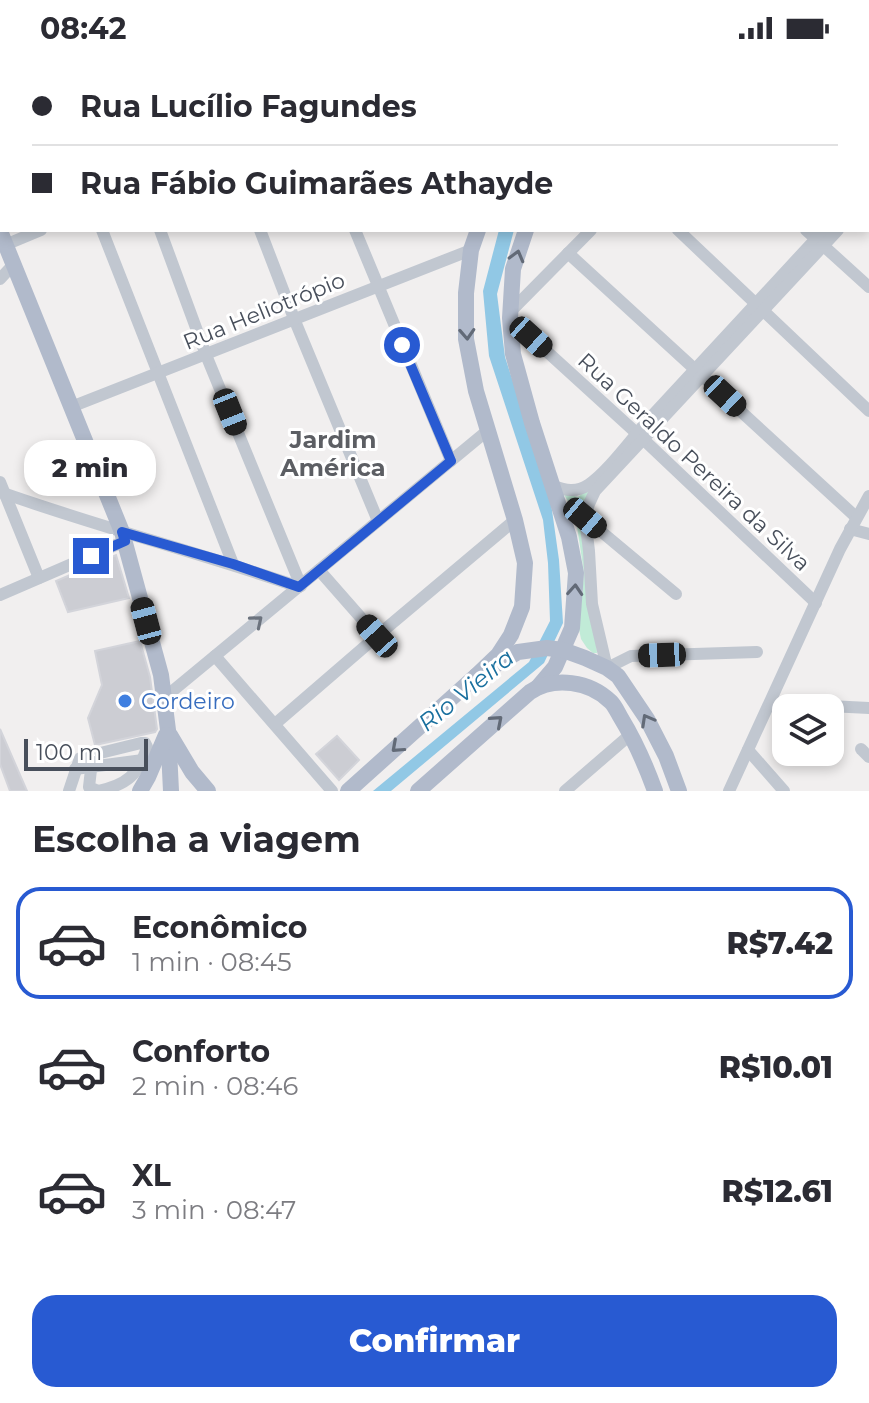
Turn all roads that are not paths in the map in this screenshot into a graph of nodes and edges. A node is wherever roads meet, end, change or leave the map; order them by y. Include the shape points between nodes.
1 (31, 232) edge
2 (103, 232) edge
3 (161, 232) edge
4 (261, 232) edge
5 (356, 232) edge
6 (525, 232) edge
7 (589, 232) edge
8 (680, 232) edge
9 (817, 236) edge
10 (473, 237) edge
11 (2, 238) edge
12 (568, 253) junction
13 (13, 265) junction
14 (0, 279) edge
15 (378, 287) junction
16 (869, 287) edge
17 (760, 308) junction
18 (510, 315) junction
19 (295, 321) junction
20 (206, 355) junction
21 (699, 373) junction
22 (159, 374) junction
23 (71, 407) junction
24 (869, 411) edge
25 (487, 431) junction
26 (639, 436) junction
27 (451, 461) junction
28 (553, 486) junction
29 (1, 489) edge
30 (869, 496) edge
31 (585, 518) junction
32 (515, 520) junction
33 (378, 521) junction
34 (853, 523) junction
35 (869, 534) edge
36 (124, 536) junction
37 (233, 564) junction
38 (319, 570) junction
39 (39, 578) junction
40 (300, 586) junction
41 (676, 594) dead end
42 (0, 595) edge
43 (816, 603) junction
44 (572, 628) junction
45 (377, 636) junction
46 (555, 649) junction
47 (757, 652) dead end
48 (215, 656) junction
49 (585, 658) junction
50 (607, 668) junction
51 (476, 676) junction
52 (626, 686) junction
53 (538, 687) junction
54 (595, 692) junction
55 (164, 698) junction
56 (611, 702) junction
57 (770, 703) junction
58 (869, 708) edge
59 (275, 724) junction
60 (168, 730) junction
61 (631, 734) junction
62 (748, 750) junction
63 (93, 754) junction
64 (143, 760) junction
65 (91, 768) junction
66 (75, 769) junction
67 (352, 790) edge
68 (69, 791) edge
69 (98, 791) edge
70 (140, 791) edge
71 (171, 791) edge
72 (208, 791) edge
73 (332, 791) edge
74 (418, 791) edge
75 (565, 791) edge
76 (655, 791) edge
77 (679, 791) edge
78 (729, 791) edge
79 (784, 791) edge

1 - 11 street
2 - 22 street
3 - 20 street
4 - 19 street
5 - 15 street
18 -> 6 main road via 513,269
7 - 12 street
8 - 17 street
9 - 16 street
9 - 17 street
10 - 15 street, Rua Heliotrópio
10 -> 25 main road via 466,339
11 - 13 main road
12 - 18 street
12 - 21 street
13 - 14 street
13 - 23 main road
15 - 19 street, Rua Heliotrópio
15 - 27 street
17 - 21 street
17 - 24 street
18 - 26 street, Rua Geraldo Pereira da Silva
18 - 28 main road via 513,354
19 - 20 street, Rua Heliotrópio
19 - 33 street
20 - 22 street, Rua Heliotrópio
20 - 40 street
21 - 26 street
21 - 34 street
22 - 23 street, Rua Heliotrópio
22 - 37 street
23 - 36 main road
25 - 27 street
25 - 32 main road
26 - 28 street via 589,485 572,491
26 - 31 street via 595,491
26 - 43 street, Rua Geraldo Pereira da Silva
27 - 33 street
44 -> 28 main road via 576,573
29 - 36 street
29 - 39 street
30 - 34 street
31 - 41 street
31 - 50 street via 592,604
32 - 45 street
32 - 51 main road via 525,563 522,607 498,655
33 - 38 street
34 - 35 street
34 - 43 street
36 - 37 street
36 - 39 street
36 - 55 main road
37 - 40 street
38 - 40 street
38 - 45 street
39 - 42 street
48 -> 40 street
43 - 57 street
44 - 46 main road
44 - 49 main road
45 - 59 street
46 - 49 main road
46 - 51 main road via 518,652
46 - 53 main road via 555,667
47 - 50 street via 631,656
48 - 55 street
48 - 59 street
49 - 50 main road
50 - 52 main road
50 - 54 main road via 604,684
51 -> 67 main road
52 - 56 main road via 614,692
77 -> 52 main road via 666,756
53 - 54 main road via 562,682
74 -> 53 main road
54 - 56 main road
55 - 60 main road
56 - 61 main road
57 - 58 street
57 - 62 street
59 - 73 street
60 - 70 main road
60 - 71 main road
60 - 72 main road
61 - 75 street
61 - 76 main road
62 - 78 street
62 - 79 street
63 - 64 street via 145,743
63 - 65 street
63 - 66 street via 80,758
64 - 65 street
64 - 69 street via 128,780
65 - 66 street
65 - 69 street via 89,787
66 - 68 street

